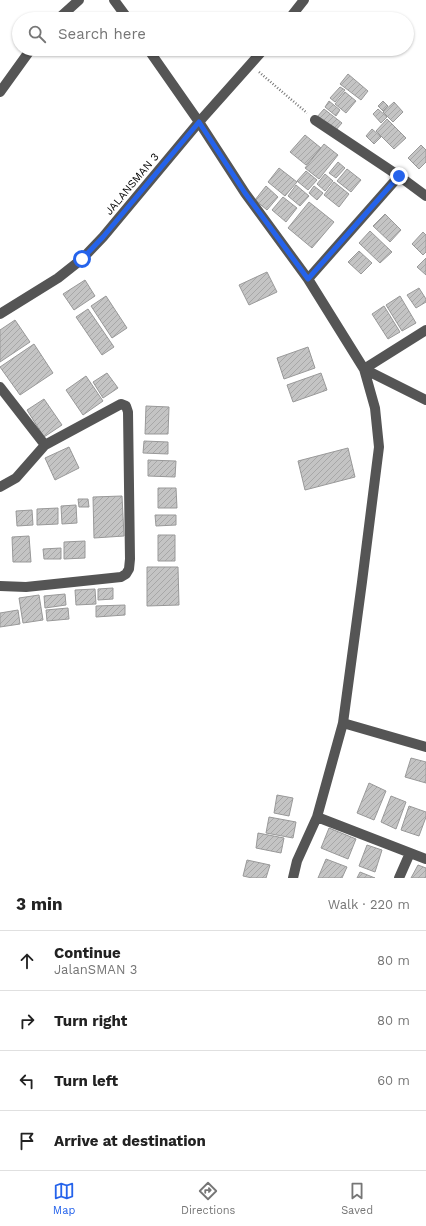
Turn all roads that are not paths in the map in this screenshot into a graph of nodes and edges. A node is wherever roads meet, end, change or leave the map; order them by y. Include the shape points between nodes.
1 (79, 0) edge
2 (114, 0) edge
3 (304, 0) edge
4 (66, 12) edge
5 (123, 12) edge
6 (295, 12) edge
7 (26, 56) edge
8 (153, 56) edge
9 (259, 56) edge
10 (0, 92) edge
11 (315, 120) road end
12 (199, 122) junction
13 (399, 176) junction
14 (426, 196) edge
15 (308, 279) junction
16 (0, 314) edge
17 (426, 330) edge
18 (364, 369) junction
19 (0, 387) edge
20 (426, 400) edge
21 (45, 446) junction
22 (0, 487) edge
23 (0, 586) edge
24 (343, 723) junction
25 (426, 747) edge
26 (317, 817) junction
27 (410, 852) junction
28 (426, 859) edge
29 (293, 878) edge
30 (399, 878) edge

1 - 4 street
2 - 5 street
3 - 6 street
7 - 10 street
8 - 12 street
9 - 12 street, JALANSMAN 3
11 - 13 street
12 - 15 street via 245,193
12 - 16 street, JALANSMAN 3 via 82,259 47,285
13 - 14 street
13 - 15 street
15 - 18 street
17 - 18 street
18 - 20 street
18 - 24 street via 375,408 379,447
19 - 21 street
21 - 22 street via 16,478
21 - 23 street via 113,407 121,404 126,406 130,506 129,569 121,577 26,587
24 - 25 street
24 - 26 street
26 - 27 street
26 - 29 street via 297,861
27 - 28 street
27 - 30 street

